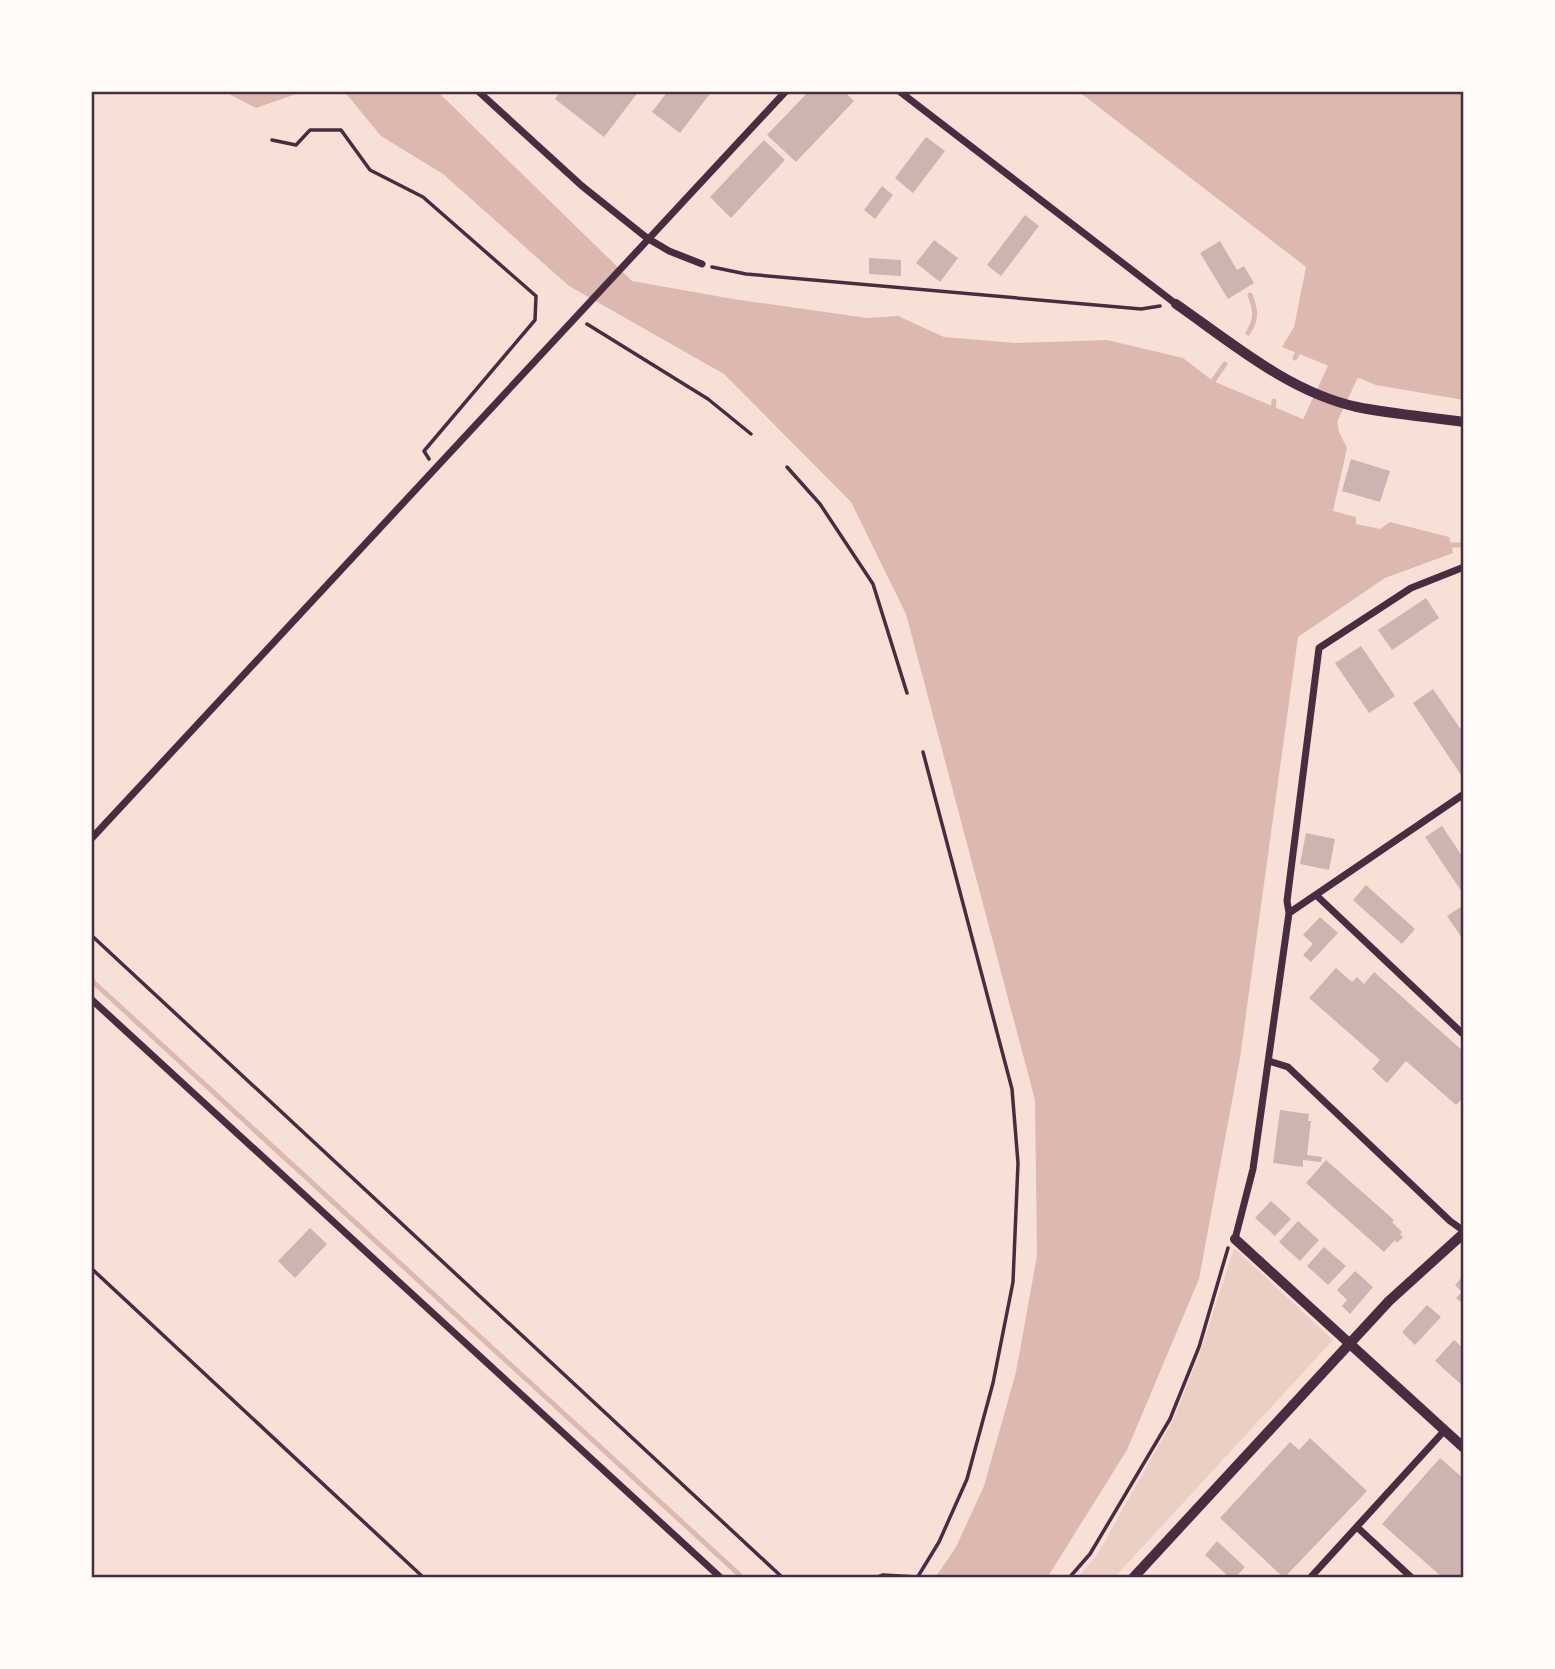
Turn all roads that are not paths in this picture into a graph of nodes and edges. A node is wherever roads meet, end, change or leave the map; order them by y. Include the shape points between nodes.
1 (478, 91) edge
2 (786, 91) edge
3 (899, 91) edge
4 (647, 239) junction
5 (702, 264) road end
6 (1176, 304) joint
7 (1464, 422) edge
8 (1464, 567) edge
9 (1464, 794) edge
10 (91, 839) edge
11 (1315, 895) junction
12 (1289, 913) junction
13 (91, 999) edge
14 (1464, 1035) edge
15 (1269, 1061) junction
16 (1464, 1232) edge
17 (1236, 1239) joint
18 (1350, 1343) junction
19 (1445, 1430) junction
20 (1464, 1448) edge
21 (1357, 1527) junction
22 (721, 1578) edge
23 (1133, 1578) edge
24 (1310, 1578) edge
25 (1412, 1578) edge

1 - 4 street
2 - 4 street
3 - 6 street
4 - 5 street
4 - 10 street
6 - 7 street via 1271,371 1319,395 1357,407
8 - 12 street via 1411,588 1319,648
9 - 11 street
11 - 12 street
11 - 14 street
12 - 15 street
13 - 22 street
15 - 16 street via 1288,1068
15 - 17 street via 1253,1169
16 - 18 street
17 - 18 street
18 - 19 street
18 - 23 street
19 - 20 street
19 - 21 street
21 - 24 street
21 - 25 street

